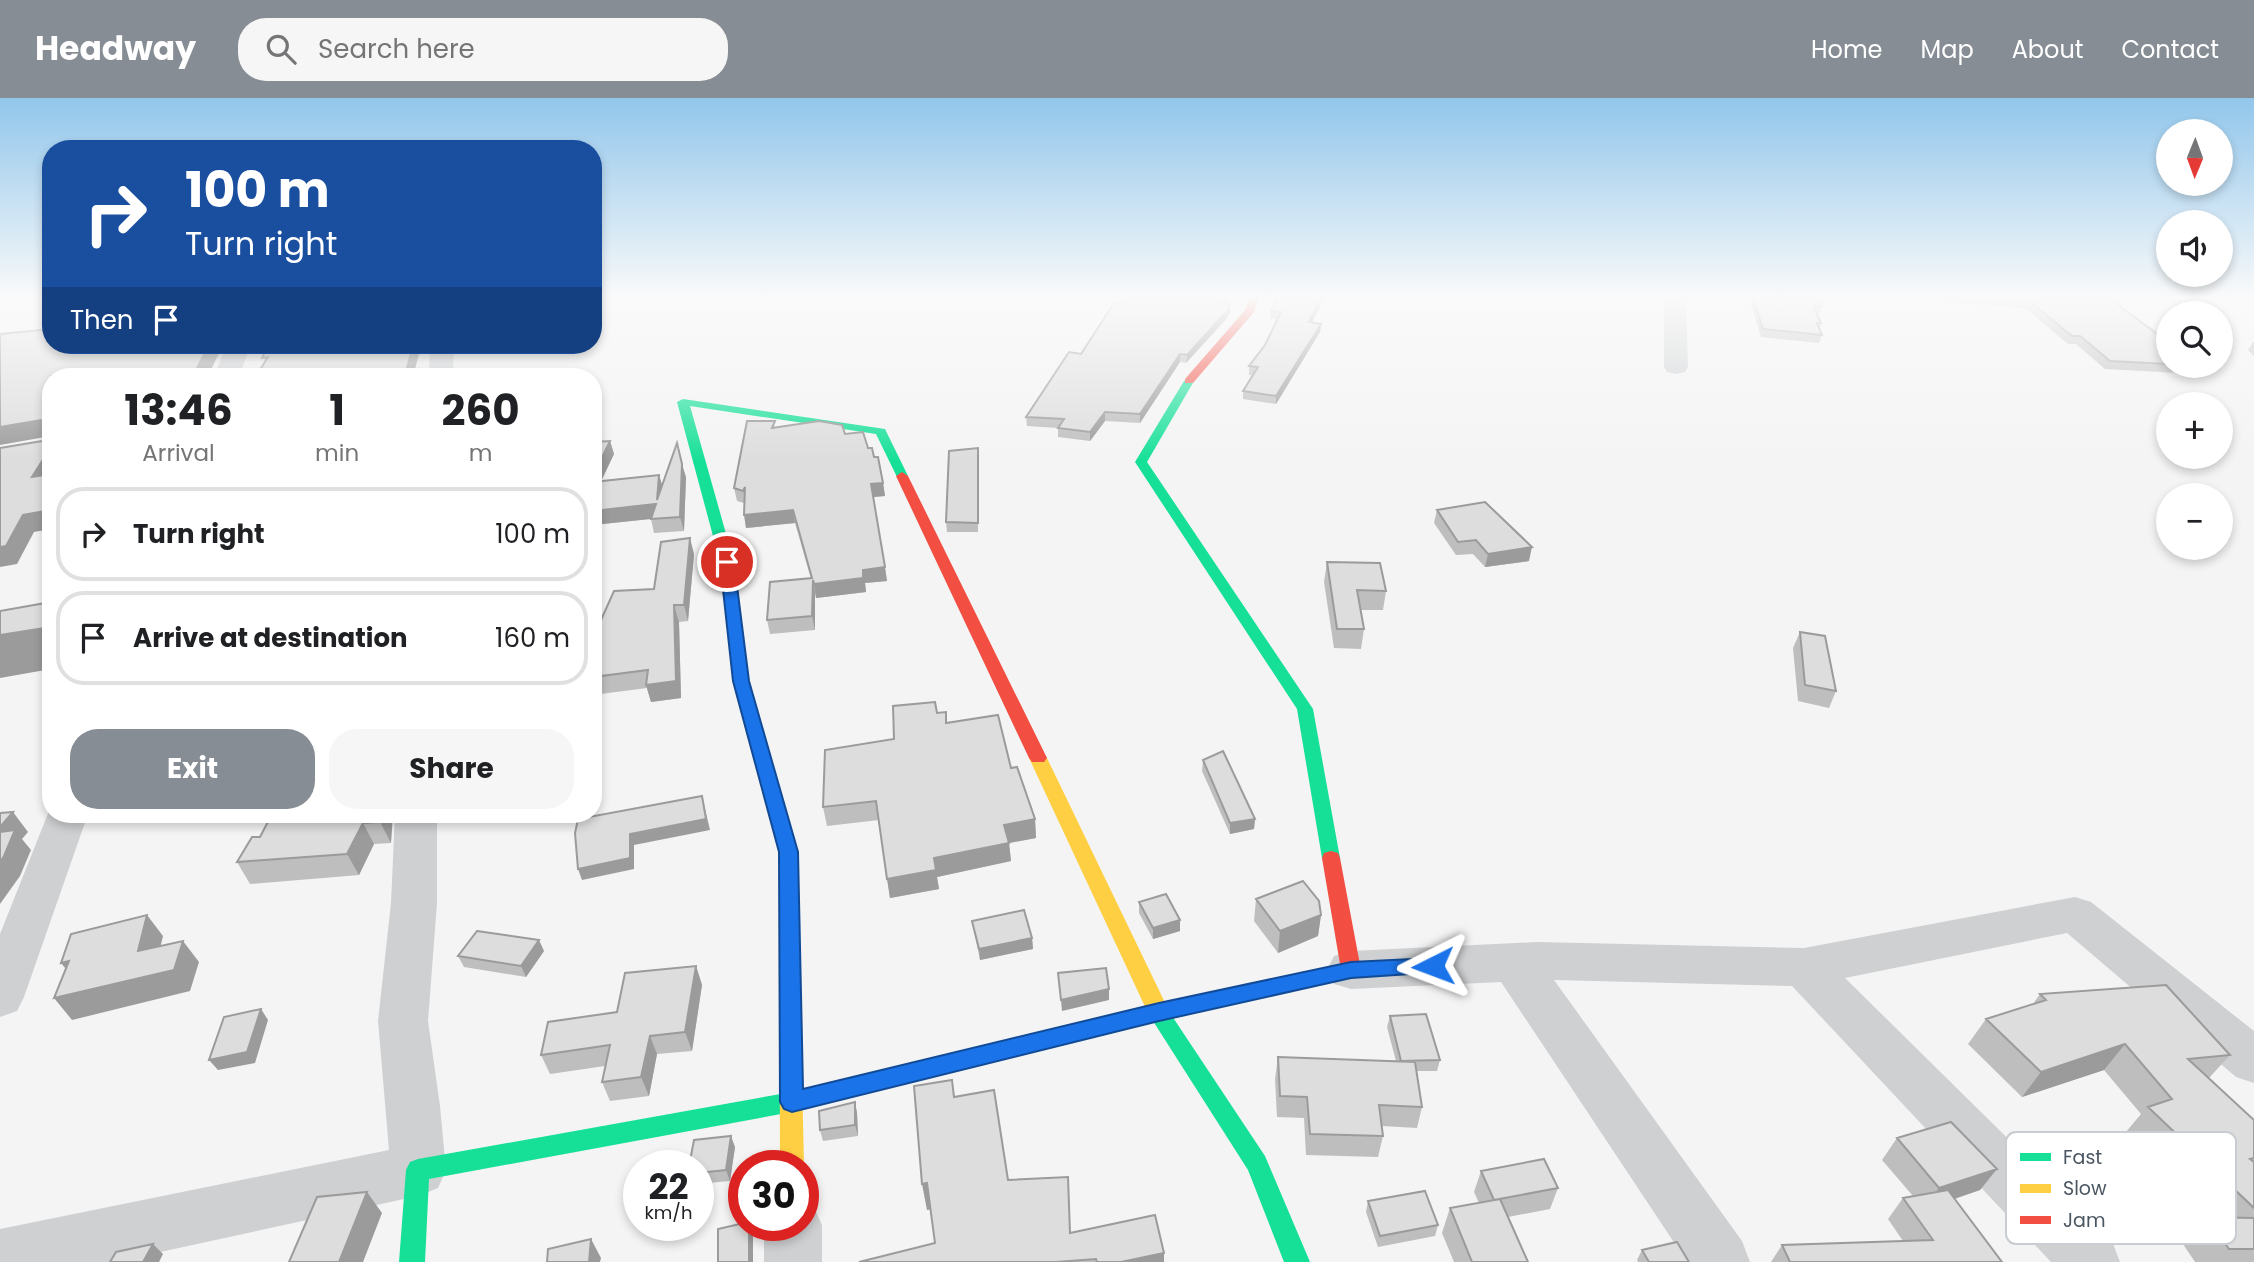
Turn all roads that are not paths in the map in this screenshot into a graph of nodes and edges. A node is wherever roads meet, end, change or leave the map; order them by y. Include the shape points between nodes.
1 (1214, 352) edge
2 (1676, 352) edge
3 (1676, 367) dead end
4 (64, 823) edge
5 (416, 823) edge
6 (1514, 962) junction
7 (1804, 967) junction
8 (1351, 970) junction
9 (0, 997) edge
10 (1159, 1012) junction
11 (2254, 1061) edge
12 (792, 1102) junction
13 (792, 1150) edge
14 (418, 1170) junction
15 (2006, 1175) edge
16 (793, 1241) edge
17 (2073, 1244) edge
18 (0, 1258) edge
19 (412, 1262) edge
20 (793, 1262) edge
21 (1297, 1262) edge
22 (1721, 1262) edge
23 (2091, 1262) edge

1 - 8 street via 1190,379 1141,462 1305,709
2 - 3 street
4 - 9 street
5 - 14 street via 403,1021
6 - 7 street
6 - 8 street
6 - 22 street
7 - 11 street via 2075,914
7 - 15 street
8 - 10 street
10 - 12 street
10 - 12 street via 881,431 683,402 727,562 741,681 788,852
10 - 21 street via 1257,1164
12 - 13 street
12 - 14 street
14 - 18 street
14 - 19 street
16 - 20 street
17 - 23 street

